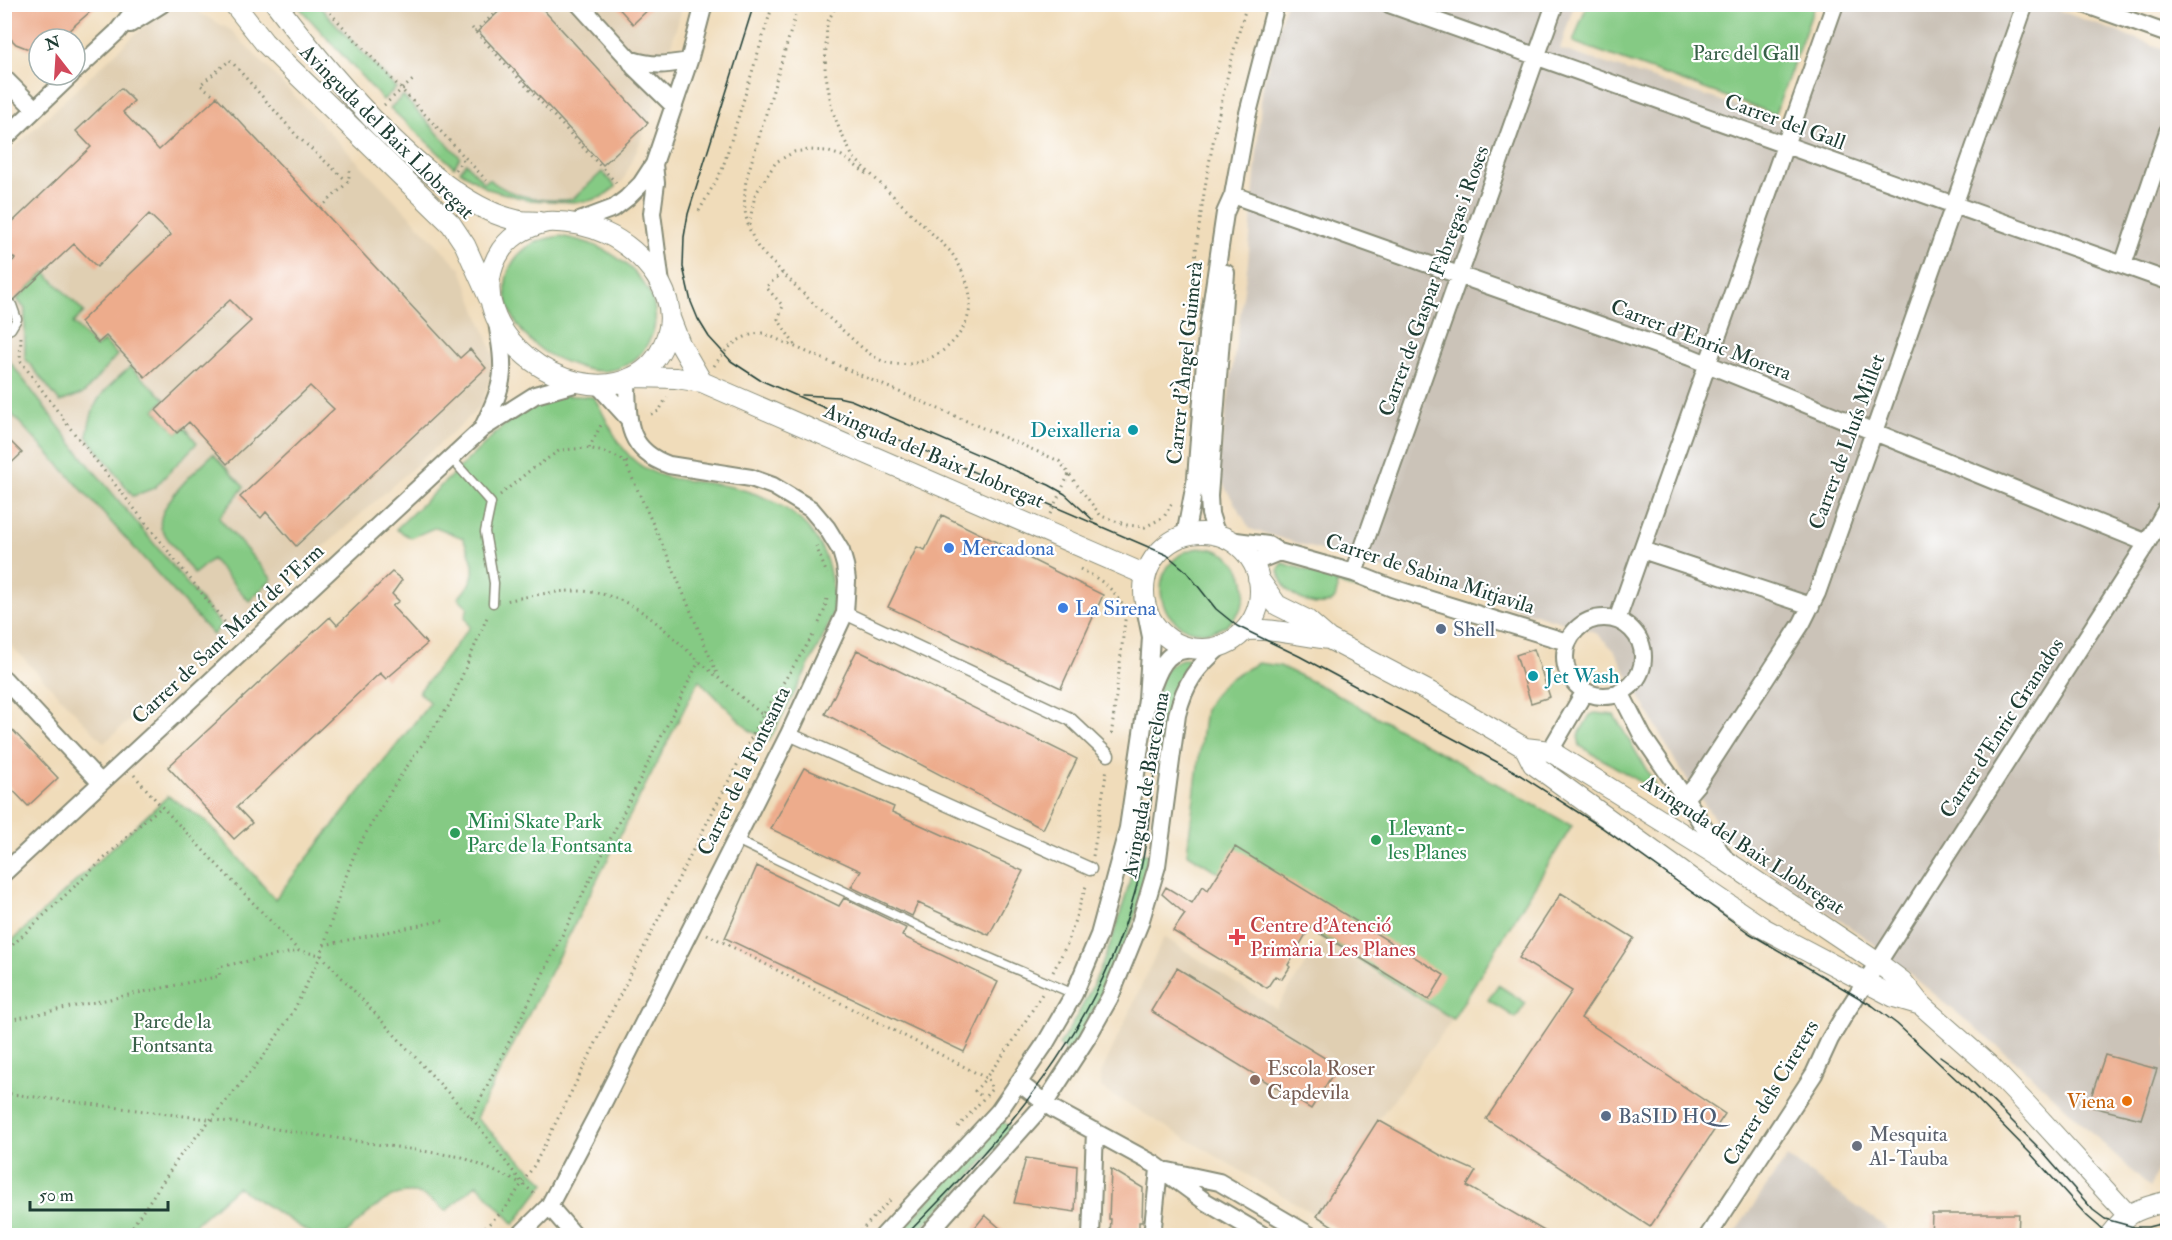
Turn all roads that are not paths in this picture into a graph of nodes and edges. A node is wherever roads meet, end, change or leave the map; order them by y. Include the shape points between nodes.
1 (139, 4) edge
2 (162, 4) edge
3 (276, 4) edge
4 (579, 4) edge
5 (704, 4) edge
6 (1276, 4) edge
7 (1389, 4) edge
8 (1555, 4) edge
9 (1835, 4) edge
10 (2025, 4) edge
11 (2084, 4) edge
12 (233, 7) edge
13 (117, 32) junction
14 (2168, 34) edge
15 (1536, 57) junction
16 (629, 59) junction
17 (87, 60) edge
18 (689, 61) junction
19 (4, 78) edge
20 (58, 87) edge
21 (674, 106) junction
22 (35, 109) junction
23 (2168, 131) edge
24 (4, 139) edge
25 (1786, 146) junction
26 (654, 164) junction
27 (1233, 195) junction
28 (1954, 205) junction
29 (547, 222) junction
30 (574, 223) junction
31 (2124, 265) junction
32 (1460, 276) junction
33 (2168, 281) edge
34 (661, 284) junction
35 (12, 304) dead end
36 (494, 311) junction
37 (669, 317) junction
38 (4, 332) edge
39 (1708, 365) junction
40 (630, 378) junction
41 (702, 382) junction
42 (578, 383) junction
43 (598, 385) junction
44 (628, 418) junction
45 (483, 428) junction
46 (1875, 432) junction
47 (451, 458) junction
48 (2168, 506) edge
49 (1185, 536) junction
50 (1222, 538) junction
51 (2147, 543) junction
52 (1642, 550) junction
53 (1279, 552) junction
54 (1256, 572) junction
55 (1354, 573) junction
56 (1146, 575) junction
57 (493, 603) road end
58 (1811, 606) junction
59 (1145, 607) junction
60 (845, 613) junction
61 (1617, 620) junction
62 (1245, 630) junction
63 (1329, 639) junction
64 (1567, 642) junction
65 (1222, 645) junction
66 (1196, 649) junction
67 (4, 679) edge
68 (1585, 691) junction
69 (1620, 692) junction
70 (1147, 699) junction
71 (789, 734) junction
72 (1525, 748) junction
73 (1551, 751) junction
74 (1108, 755) road end
75 (101, 783) junction
76 (1685, 798) junction
77 (736, 840) junction
78 (1726, 861) junction
79 (1090, 869) road end
80 (4, 873) edge
81 (1872, 973) junction
82 (1074, 994) junction
83 (1019, 1083) junction
84 (1046, 1103) junction
85 (1095, 1131) junction
86 (1159, 1169) junction
87 (2164, 1203) edge
88 (549, 1206) junction
89 (2128, 1215) junction
90 (519, 1236) edge
91 (575, 1236) edge
92 (883, 1236) edge
93 (926, 1236) edge
94 (1091, 1236) edge
95 (1152, 1236) edge
96 (1264, 1236) edge
97 (1311, 1236) edge
98 (1708, 1236) edge
99 (2109, 1236) edge

1 - 13 street
2 - 13 street
3 - 29 street, Avinguda del Baix Llobregat via 367,112 443,183 498,215
4 - 16 street
5 - 18 street
6 - 27 street, Carrer d'Àngel Guimerà via 1247,117
7 - 15 street, Carrer del Gall
8 - 15 street, Carrer de Gaspar Fàbregas i Roses
9 - 25 street
10 - 28 street, Carrer de Lluís Millet
11 - 14 street
12 - 36 street, Avinguda del Baix Llobregat via 451,224 465,245
13 - 17 street
15 - 25 street, Carrer del Gall
15 - 32 street, Carrer de Gaspar Fàbregas i Roses
16 - 18 street via 659,66
16 - 21 street
18 - 21 street
19 - 22 street
20 - 22 street
21 - 26 street
22 - 24 street
23 - 31 street
25 - 28 street, Carrer del Gall
25 - 39 street
26 - 30 street via 641,184 614,208
26 - 34 street via 652,213
27 - 32 street, Carrer d'Enric Morera
27 - 49 street, Carrer d'Àngel Guimerà via 1225,213 1213,285 1196,478
27 - 50 street, Carrer d'Àngel Guimerà via 1209,496 1210,514
28 - 31 street, Carrer del Gall
28 - 46 street, Carrer de Lluís Millet
29 - 30 street
29 - 36 street via 513,236 501,250 490,284
30 - 34 street via 621,242 650,268
31 - 33 street, Carrer del Gall
32 - 39 street, Carrer d'Enric Morera
32 - 55 street, Carrer de Gaspar Fàbregas i Roses
34 - 37 street
35 - 38 lane via 17,320
36 - 42 street via 506,334 531,360
36 - 45 street, Carrer de Sant Martí de l'Erm via 503,374
37 - 40 street via 669,333 661,352 650,366
37 - 41 street
39 - 46 street, Carrer d'Enric Morera
39 - 52 street
40 - 41 street, Avinguda del Baix Llobregat
40 - 43 street
40 - 44 street, Carrer de la Fontsanta
41 - 56 street, Avinguda del Baix Llobregat
42 - 43 street
42 - 45 street, Carrer de Sant Martí de l'Erm via 535,395
43 - 44 street, Carrer de la Fontsanta
44 - 60 street, Carrer de la Fontsanta via 634,440 657,461 751,478 811,509 827,528 843,558
45 - 47 street, Carrer de Sant Martí de l'Erm
46 - 51 street, Carrer d'Enric Morera
46 - 58 street, Carrer de Lluís Millet
47 - 57 lane via 491,502 486,532
47 - 75 street, Carrer de Sant Martí de l'Erm
48 - 51 street, Carrer d'Enric Granados
49 - 50 street via 1204,533
49 - 56 street via 1162,551
50 - 53 street, Carrer de Sabina Mitjavila via 1268,545
50 - 54 street via 1239,548
51 - 81 street, Carrer d'Enric Granados
52 - 58 street
52 - 61 street
53 - 54 street via 1262,559
53 - 55 street, Carrer de Sabina Mitjavila
54 - 62 street via 1258,604 1255,618
54 - 63 street, Avinguda del Baix Llobregat via 1277,604 1308,620
55 - 64 street, Carrer de Sabina Mitjavila
56 - 59 street
58 - 76 street, Carrer de Lluís Millet
59 - 66 street via 1156,627 1174,642
59 - 70 street via 1151,637
60 - 71 street, Carrer de la Fontsanta
60 - 74 street via 1070,719
61 - 64 street via 1588,621
61 - 69 street via 1633,630 1643,658 1641,670
62 - 63 street, Avinguda del Baix Llobregat via 1284,631
62 - 65 street
63 - 72 street, Avinguda del Baix Llobregat
64 - 68 street via 1564,662 1569,676
65 - 66 street
65 - 84 street, Avinguda de Barcelona via 1192,676 1182,693 1157,866 1127,958 1110,997
66 - 70 street via 1184,649 1165,660
67 - 75 street
68 - 69 street via 1596,696
68 - 73 street
69 - 76 street via 1643,736
70 - 82 street, Avinguda de Barcelona via 1120,861 1099,935
71 - 77 street, Carrer de la Fontsanta
71 - 79 street
72 - 73 street, Avinguda del Baix Llobregat
72 - 81 street, Avinguda del Baix Llobregat via 1533,764 1765,929
73 - 78 street, Avinguda del Baix Llobregat
75 - 80 street, Carrer de Sant Martí de l'Erm
76 - 78 street
77 - 82 lane via 941,937
77 - 88 street, Carrer de la Fontsanta
78 - 81 street, Avinguda del Baix Llobregat
81 - 89 street, Avinguda del Baix Llobregat via 1902,981 1921,1005 1989,1065
81 - 98 street, Carrer dels Cirerers via 1830,1039 1814,1074
82 - 83 street, Avinguda de Barcelona
83 - 84 street
83 - 92 street, Avinguda de Barcelona via 999,1111
84 - 85 street
84 - 93 street, Avinguda de Barcelona
85 - 86 street
85 - 94 street
86 - 95 street
86 - 96 street
86 - 97 street via 1219,1182
87 - 89 street via 2142,1207
88 - 90 street, Carrer de la Fontsanta
88 - 91 street
89 - 99 street

